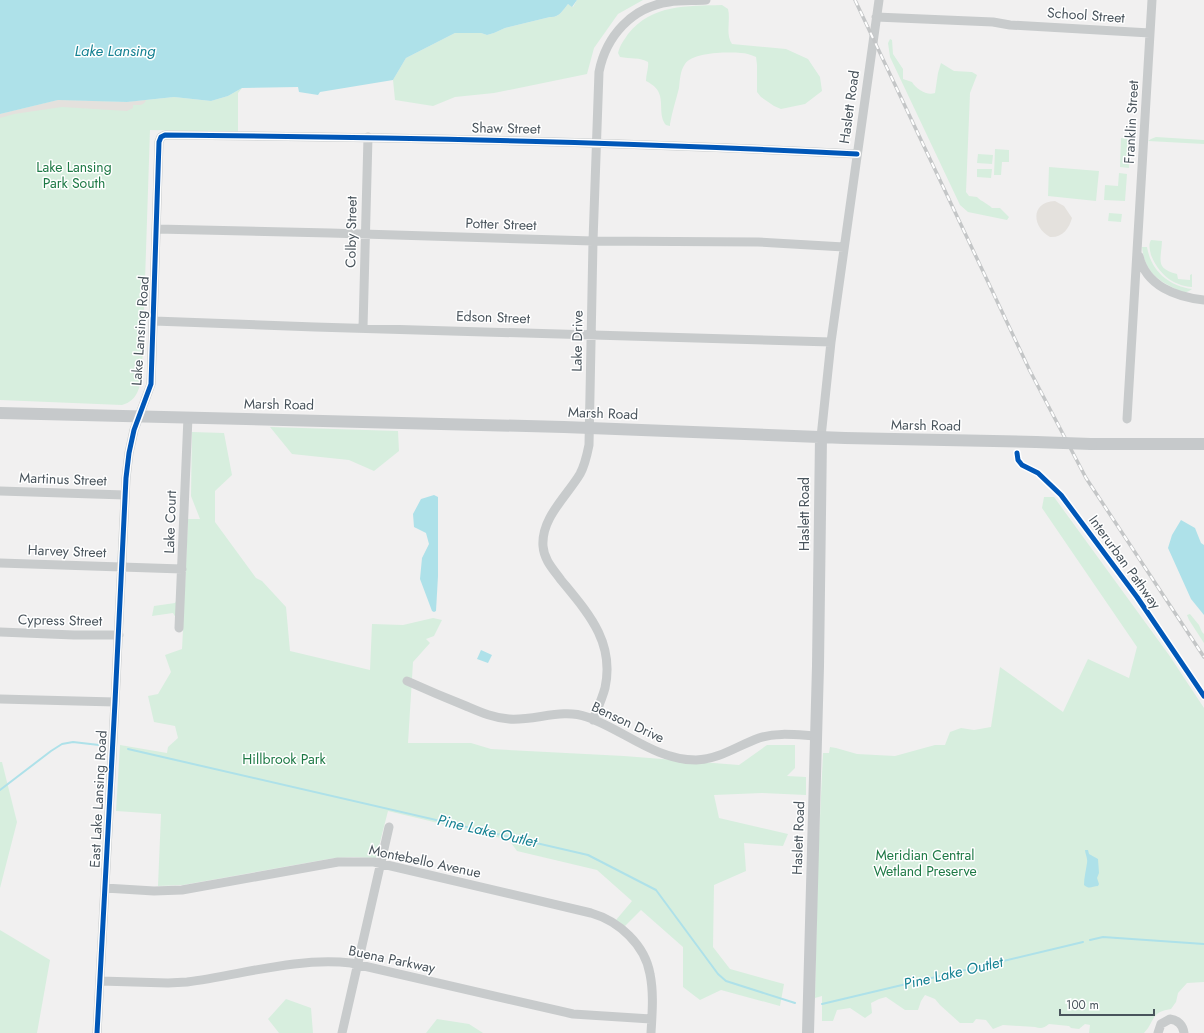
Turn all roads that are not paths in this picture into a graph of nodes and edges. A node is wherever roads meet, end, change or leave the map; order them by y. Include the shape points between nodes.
1 (706, 0) edge
2 (879, 0) edge
3 (1152, 0) edge
4 (876, 17) junction
5 (1150, 33) junction
6 (368, 137) junction
7 (159, 142) joint
8 (597, 142) junction
9 (857, 154) junction
10 (157, 229) junction
11 (365, 234) junction
12 (593, 241) junction
13 (1138, 245) junction
14 (844, 247) junction
15 (1136, 280) junction
16 (1154, 282) junction
17 (1204, 300) edge
18 (154, 321) junction
19 (363, 328) junction
20 (591, 334) junction
21 (831, 342) junction
22 (0, 413) edge
23 (140, 416) junction
24 (188, 417) junction
25 (1127, 419) dead end
26 (590, 427) junction
27 (821, 437) junction
28 (1204, 444) edge
29 (0, 491) edge
30 (125, 495) junction
31 (0, 563) edge
32 (122, 567) junction
33 (182, 569) junction
34 (180, 628) dead end
35 (0, 632) edge
36 (119, 635) junction
37 (407, 681) dead end
38 (0, 699) edge
39 (116, 702) junction
40 (593, 720) junction
41 (816, 736) junction
42 (389, 827) dead end
43 (381, 863) junction
44 (105, 888) junction
45 (358, 964) junction
46 (100, 981) junction
47 (651, 1019) junction
48 (97, 1033) edge
49 (342, 1033) edge
50 (651, 1033) edge
51 (808, 1033) edge
52 (1158, 1033) edge
53 (1184, 1033) edge

1 - 8 street, Lake Drive via 669,2 651,6 636,14 616,32 605,51 599,72
2 - 4 street, Haslett Road
3 - 5 street, Franklin Street
4 - 5 street, School Street
4 - 9 street, Haslett Road
5 - 13 street, Franklin Street
6 - 7 street, Shaw Street via 165,135
6 - 8 street, Shaw Street
6 - 11 street, Colby Street
7 - 10 street, Lake Lansing Road
8 - 9 street, Shaw Street
8 - 12 street, Lake Drive
9 - 14 street, Haslett Road
10 - 11 street, Potter Street
10 - 18 street, Lake Lansing Road
11 - 12 street, Potter Street
11 - 19 street, Colby Street
12 - 14 street, Potter Street via 711,241
12 - 20 street, Lake Drive
13 - 15 street, Franklin Street
13 - 16 street, Franklin Street via 1142,265
14 - 21 street, Haslett Road
15 - 16 street, Franklin Street
15 - 25 street, Franklin Street
16 - 17 street, Franklin Street via 1175,294
18 - 19 street, Edson Street
18 - 23 street, Lake Lansing Road via 151,384
19 - 20 street, Edson Street
20 - 21 street, Edson Street
20 - 26 street, Lake Drive
21 - 27 street, Haslett Road
22 - 23 main road, Marsh Road
23 - 24 main road, Marsh Road
23 - 30 street, Lake Lansing Road via 129,453
24 - 26 main road, Marsh Road
24 - 33 street, Lake Court
26 - 27 main road, Marsh Road
26 - 40 street, Lake Drive via 588,452 583,467 546,524 543,543 546,559 589,614 604,647 606,680
27 - 28 main road, Marsh Road, bridge via 1091,444
27 - 41 main road, Haslett Road
29 - 30 street, Martinus Street
30 - 32 street, Lake Lansing Road
31 - 32 street, Harvey Street
32 - 33 street, Harvey Street
32 - 36 street, East Lake Lansing Road
33 - 34 street, Lake Court
35 - 36 street, Cypress Street
36 - 39 street, East Lake Lansing Road
37 - 40 street, Benson Drive via 500,718 522,719 568,714
38 - 39 street
39 - 44 street, East Lake Lansing Road
40 - 41 street, Benson Drive via 658,752 688,760 718,757 772,735
41 - 51 main road, Haslett Road
42 - 43 street
43 - 44 street, Montebello Avenue via 338,862 182,890
43 - 45 street
43 - 47 street, Montebello Avenue via 591,913 616,924 633,940 646,961 652,985
44 - 46 street, East Lake Lansing Road
45 - 46 street, Buena Parkway via 339,961 308,962 187,982
45 - 47 street, Buena Parkway via 573,1014
45 - 49 street
46 - 48 street, East Lake Lansing Road
47 - 50 street, Montebello Avenue
52 - 53 street via 1161,1024 1170,1019 1179,1022

